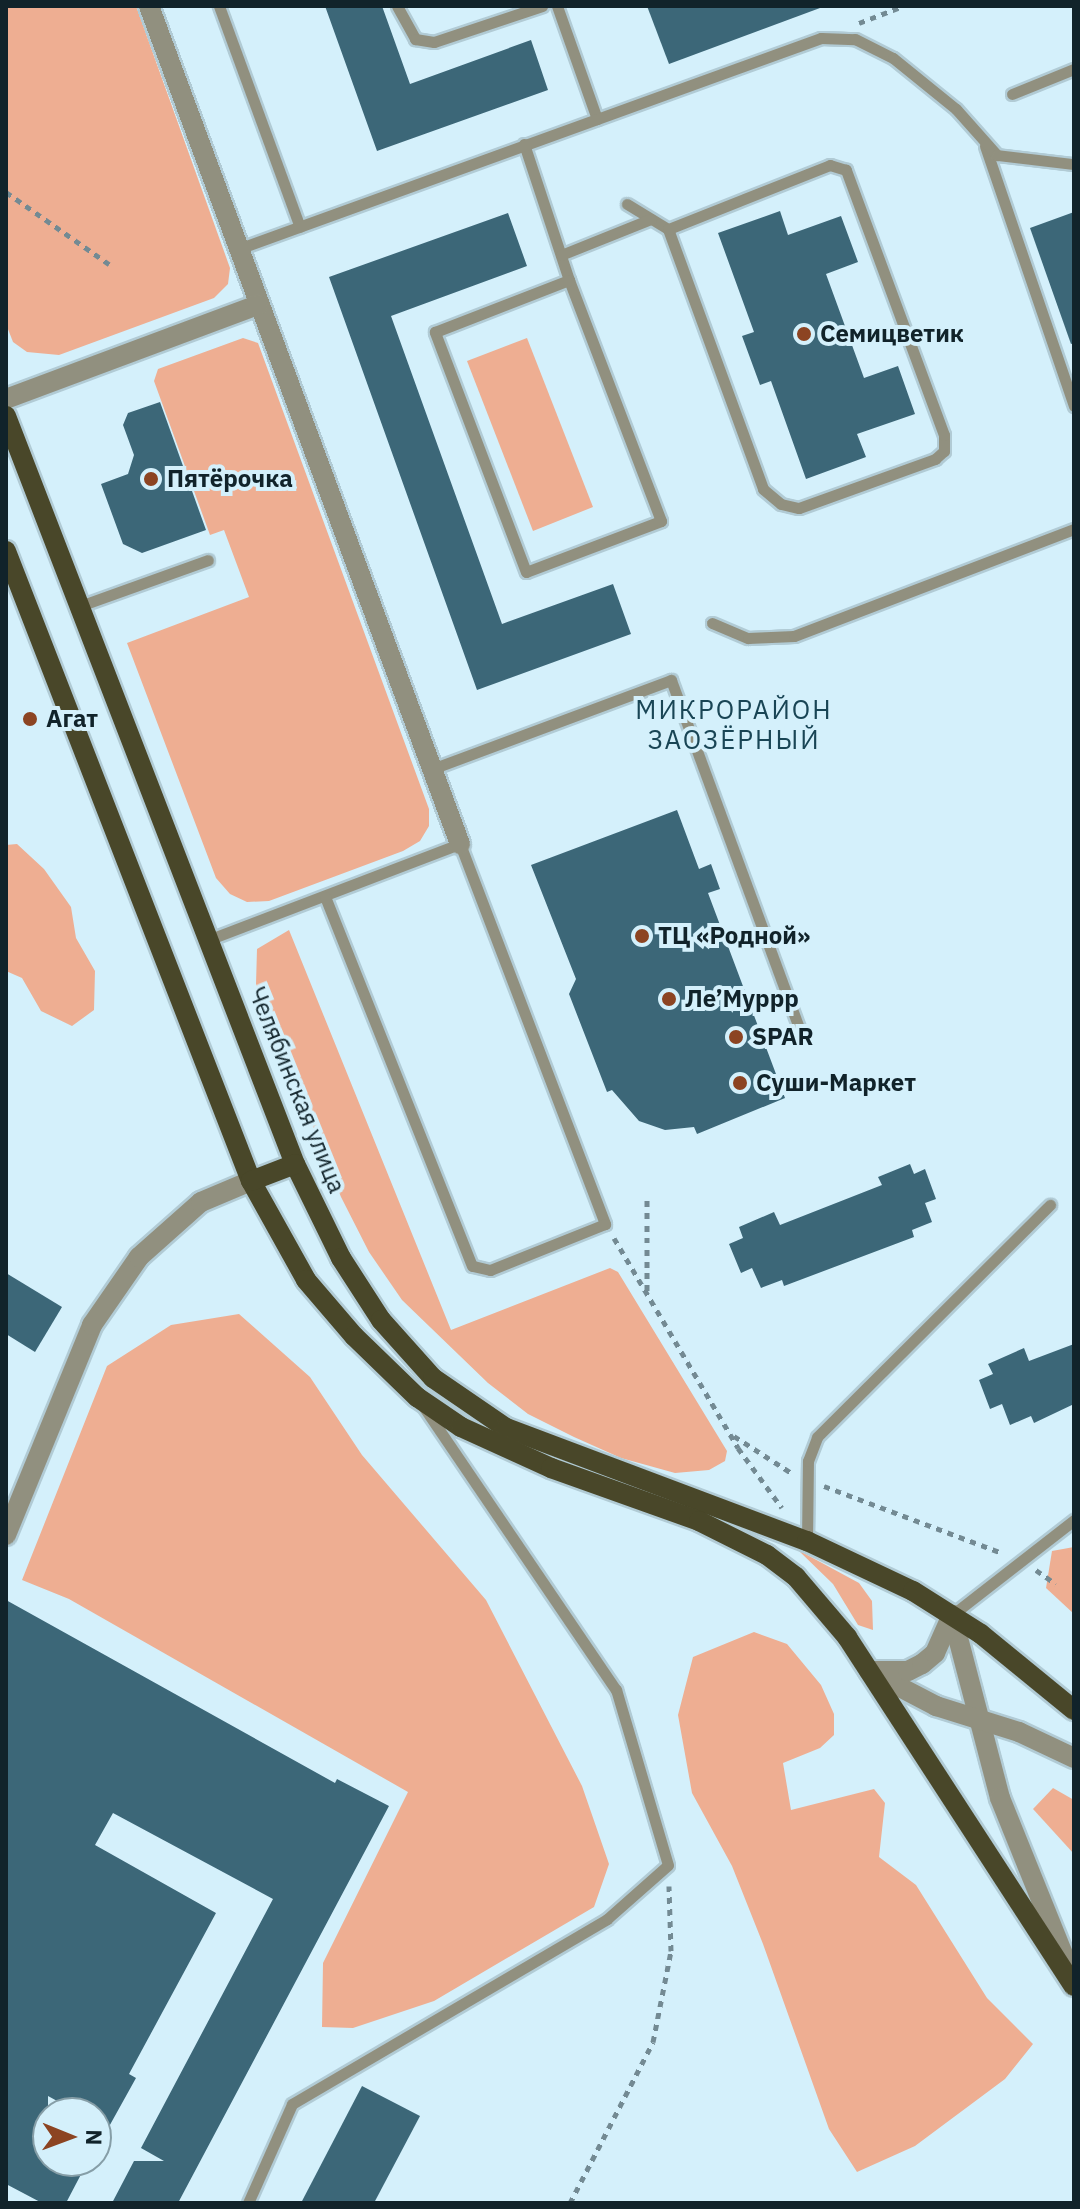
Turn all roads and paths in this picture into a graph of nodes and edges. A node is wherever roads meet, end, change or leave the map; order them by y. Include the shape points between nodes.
1 (149, 6) edge
2 (219, 6) edge
3 (397, 6) edge
4 (542, 6) edge
5 (557, 6) edge
6 (1074, 69) edge
7 (1012, 94) dead end
8 (597, 119) junction
9 (524, 144) junction
10 (985, 144) junction
11 (1073, 165) edge
12 (6, 192) edge
13 (627, 204) dead end
14 (651, 219) junction
15 (300, 227) junction
16 (668, 229) junction
17 (238, 249) junction
18 (561, 255) junction
19 (109, 264) dead end
20 (569, 280) junction
21 (258, 305) junction
22 (6, 399) edge
23 (1074, 406) edge
24 (6, 416) edge
25 (1074, 529) edge
26 (6, 551) edge
27 (208, 560) dead end
28 (16, 598) edge
29 (77, 608) junction
30 (712, 623) dead end
31 (432, 769) junction
32 (460, 844) junction
33 (325, 897) junction
34 (208, 940) junction
35 (803, 1039) dead end
36 (295, 1164) junction
37 (251, 1181) junction
38 (647, 1200) dead end
39 (1050, 1205) dead end
40 (605, 1224) junction
41 (647, 1293) junction
42 (417, 1397) junction
43 (730, 1433) junction
44 (808, 1480) junction
45 (1074, 1520) edge
46 (6, 1535) edge
47 (807, 1541) junction
48 (1022, 1561) junction
49 (1056, 1584) dead end
50 (952, 1615) junction
51 (869, 1671) junction
52 (1074, 1710) edge
53 (981, 1723) junction
54 (1074, 1758) edge
55 (668, 1865) junction
56 (1074, 1979) edge
57 (1074, 1986) edge
58 (248, 2203) edge
59 (570, 2203) edge

1 - 17 street
2 - 15 lane
3 - 4 lane via 415,39 434,42
5 - 8 lane
6 - 7 lane
8 - 9 lane
8 - 10 lane via 821,38 855,39 924,80
9 - 15 lane
9 - 18 lane
10 - 11 lane via 1010,159
10 - 23 lane
12 - 19 path
13 - 14 lane
14 - 16 lane
14 - 18 lane
15 - 17 lane
16 - 16 lane via 830,165 846,170 944,435 944,451 935,459 799,508 781,504 763,489
17 - 21 street
18 - 20 lane
20 - 20 lane via 435,332 526,572 661,521
21 - 22 street
21 - 31 street
24 - 29 main road, Челябинская улица
25 - 30 lane via 794,636 748,638
26 - 28 main road
27 - 29 lane
28 - 37 main road
29 - 34 main road, Челябинская улица
31 - 32 street
31 - 35 lane via 671,680
32 - 33 lane
32 - 40 lane
33 - 34 lane
33 - 40 lane via 472,1266 490,1270
34 - 36 main road, Челябинская улица
36 - 37 main road
36 - 47 main road, Челябинская улица via 341,1258 373,1308 433,1378 530,1438
37 - 42 main road via 306,1280
37 - 46 street via 201,1202 139,1257 92,1325
38 - 41 path
39 - 44 lane via 817,1437 810,1447
40 - 41 path
41 - 43 path
42 - 51 main road via 461,1427 513,1451 734,1537 796,1577
42 - 55 lane via 616,1690
43 - 44 path via 763,1459
43 - 47 path
44 - 47 lane
44 - 48 path
45 - 48 lane
47 - 50 main road, Челябинская улица
48 - 49 path
48 - 50 lane
50 - 51 street via 935,1653 922,1664 892,1673
50 - 52 main road, Челябинская улица
50 - 53 street
51 - 53 street via 902,1692
51 - 57 main road
53 - 54 street via 1019,1732
53 - 56 street via 1000,1798
55 - 58 lane via 607,1919 292,2104
55 - 59 path via 671,1951 653,2042

